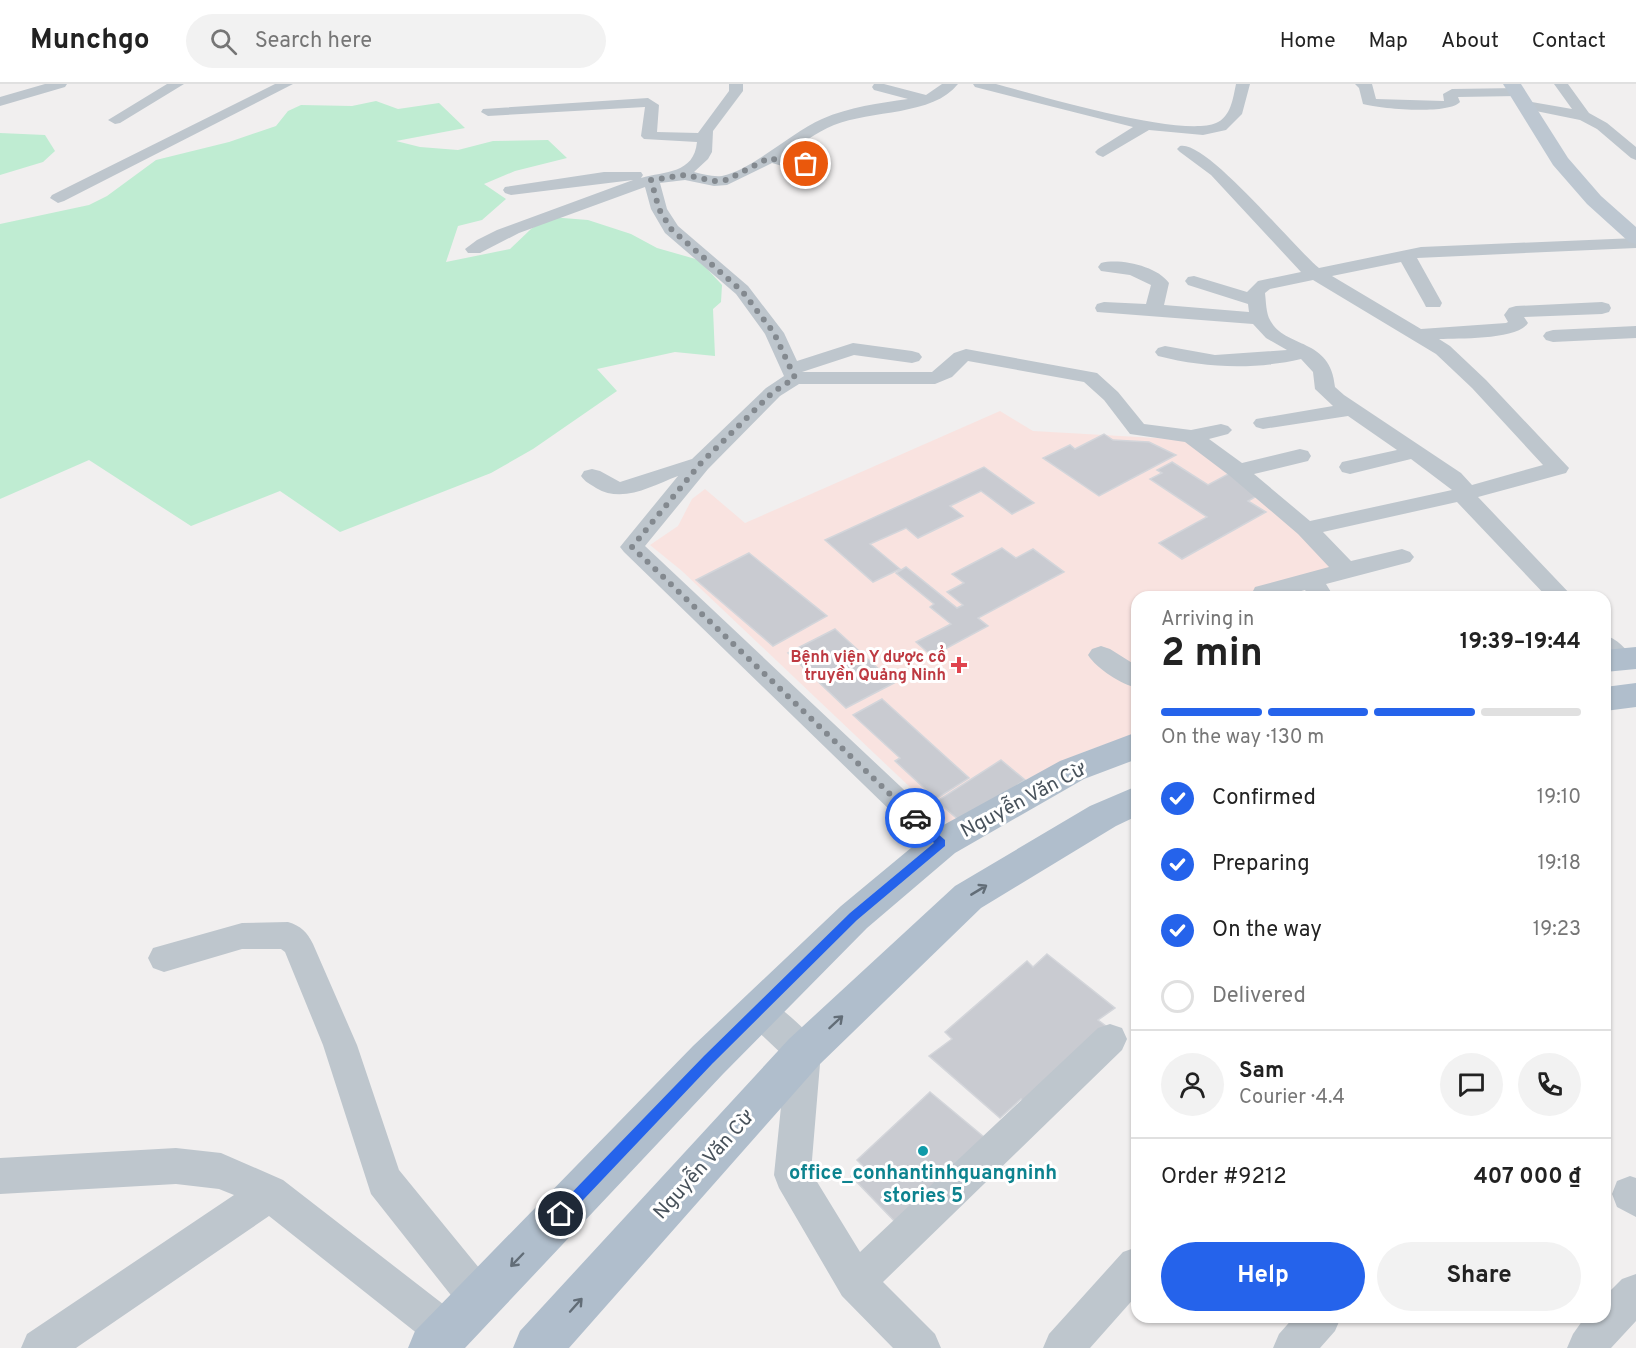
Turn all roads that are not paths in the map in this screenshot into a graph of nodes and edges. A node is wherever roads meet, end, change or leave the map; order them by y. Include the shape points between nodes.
1 (60, 84) edge
2 (177, 84) edge
3 (285, 84) edge
4 (736, 84) edge
5 (951, 84) edge
6 (980, 84) edge
7 (1243, 84) edge
8 (1362, 84) edge
9 (1561, 84) edge
10 (879, 87) dead end
11 (1519, 94) edge
12 (928, 100) junction
13 (0, 102) edge
14 (488, 112) dead end
15 (1584, 116) junction
16 (115, 120) dead end
17 (1146, 125) junction
18 (1602, 126) junction
19 (1636, 132) edge
20 (704, 138) junction
21 (1185, 149) dead end
22 (1103, 152) dead end
23 (1636, 155) edge
24 (769, 158) junction
25 (806, 164) dead end
26 (669, 178) junction
27 (511, 190) dead end
28 (58, 198) dead end
29 (1636, 238) edge
30 (1636, 243) edge
31 (474, 249) dead end
32 (1406, 255) junction
33 (1107, 267) dead end
34 (1315, 274) junction
35 (1194, 281) dead end
36 (1433, 303) dead end
37 (1104, 308) dead end
38 (1602, 308) dead end
39 (1154, 310) junction
40 (1258, 310) junction
41 (1636, 332) edge
42 (1420, 335) junction
43 (1553, 336) dead end
44 (1165, 352) dead end
45 (1304, 352) junction
46 (912, 357) dead end
47 (793, 373) junction
48 (1351, 409) junction
49 (1263, 423) dead end
50 (1221, 430) dead end
51 (1191, 436) junction
52 (1415, 452) junction
53 (1300, 456) dead end
54 (700, 464) junction
55 (1350, 467) dead end
56 (1238, 471) junction
57 (592, 476) dead end
58 (1465, 493) junction
59 (1306, 529) junction
60 (1402, 557) dead end
61 (1346, 570) junction
62 (1317, 588) edge
63 (1285, 591) edge
64 (1555, 591) edge
65 (1101, 655) dead end
66 (1131, 675) edge
67 (1636, 695) edge
68 (1611, 698) edge
69 (1131, 747) edge
70 (1131, 803) edge
71 (942, 843) junction
72 (164, 958) dead end
73 (759, 1011) junction
74 (1110, 1039) dead end
75 (804, 1052) junction
76 (0, 1176) edge
77 (270, 1193) junction
78 (1131, 1273) edge
79 (856, 1282) junction
80 (1636, 1293) edge
81 (479, 1299) junction
82 (1611, 1317) edge
83 (1316, 1323) edge
84 (440, 1340) edge
85 (41, 1348) edge
86 (537, 1348) edge
87 (921, 1348) edge
88 (1063, 1348) edge
89 (1293, 1348) edge

1 - 13 street
2 - 16 street
3 - 28 street
4 - 20 street via 736,91
5 - 12 street
6 - 17 street
7 - 17 street via 1237,111 1221,128 1193,131
8 - 11 street via 1366,86 1368,101 1376,103 1446,105 1453,102 1452,93
9 - 15 street
10 - 12 street
11 - 15 street
11 - 29 main road via 1560,161 1594,200
12 - 24 street via 866,110 827,122
14 - 20 street via 648,102 652,105 649,136
15 - 18 street
17 - 22 street
18 - 19 street
18 - 23 street
20 - 26 street via 704,152 697,163
21 - 34 street via 1217,172
24 - 25 street
24 - 26 street via 727,180
26 - 27 street via 620,175 541,189
26 - 31 street via 630,185 485,241
26 - 47 street via 659,209 671,229 742,291 774,333
30 - 32 street via 1460,249
32 - 34 street
32 - 36 street
33 - 39 street via 1120,267 1157,280 1160,283
34 - 40 street via 1264,285 1256,291
34 - 42 street
35 - 40 street
37 - 39 street
38 - 42 street via 1515,312 1519,323 1511,328
39 - 40 street
40 - 45 street via 1265,330
41 - 43 street
42 - 58 street via 1443,350 1479,384 1558,468
44 - 45 street via 1215,361 1279,358
45 - 48 street via 1318,361 1324,372 1325,389
46 - 47 street via 853,349
47 - 51 street via 935,378 948,373 959,357 975,356 1090,377 1111,396 1137,430
47 - 54 street
48 - 49 street
48 - 52 street
50 - 51 street
51 - 56 street
52 - 55 street
52 - 58 street via 1453,478
53 - 56 street
54 - 57 street via 622,489 614,489
54 - 71 street via 632,547
56 - 59 street
58 - 59 street
58 - 64 street
59 - 61 street
60 - 61 street
61 - 62 street
62 - 63 street
65 - 66 street
67 - 68 main road
69 - 71 main road, Nguyễn Văn Cừ via 1072,770
75 -> 70 main road, Nguyễn Văn Cừ via 968,897
71 - 73 main road, Nguyễn Văn Cừ via 854,917
72 - 81 street via 242,936 288,935 297,944 340,1045 384,1181
73 - 75 street
73 -> 81 main road, Nguyễn Văn Cừ
74 - 79 street
75 - 79 street via 792,1175
86 -> 75 main road, Nguyễn Văn Cừ
76 - 77 street via 176,1166 221,1171
77 - 84 street
77 - 85 street
78 - 88 street
79 - 87 street
80 - 82 street
81 - 84 main road, Nguyễn Văn Cừ
83 - 89 street

